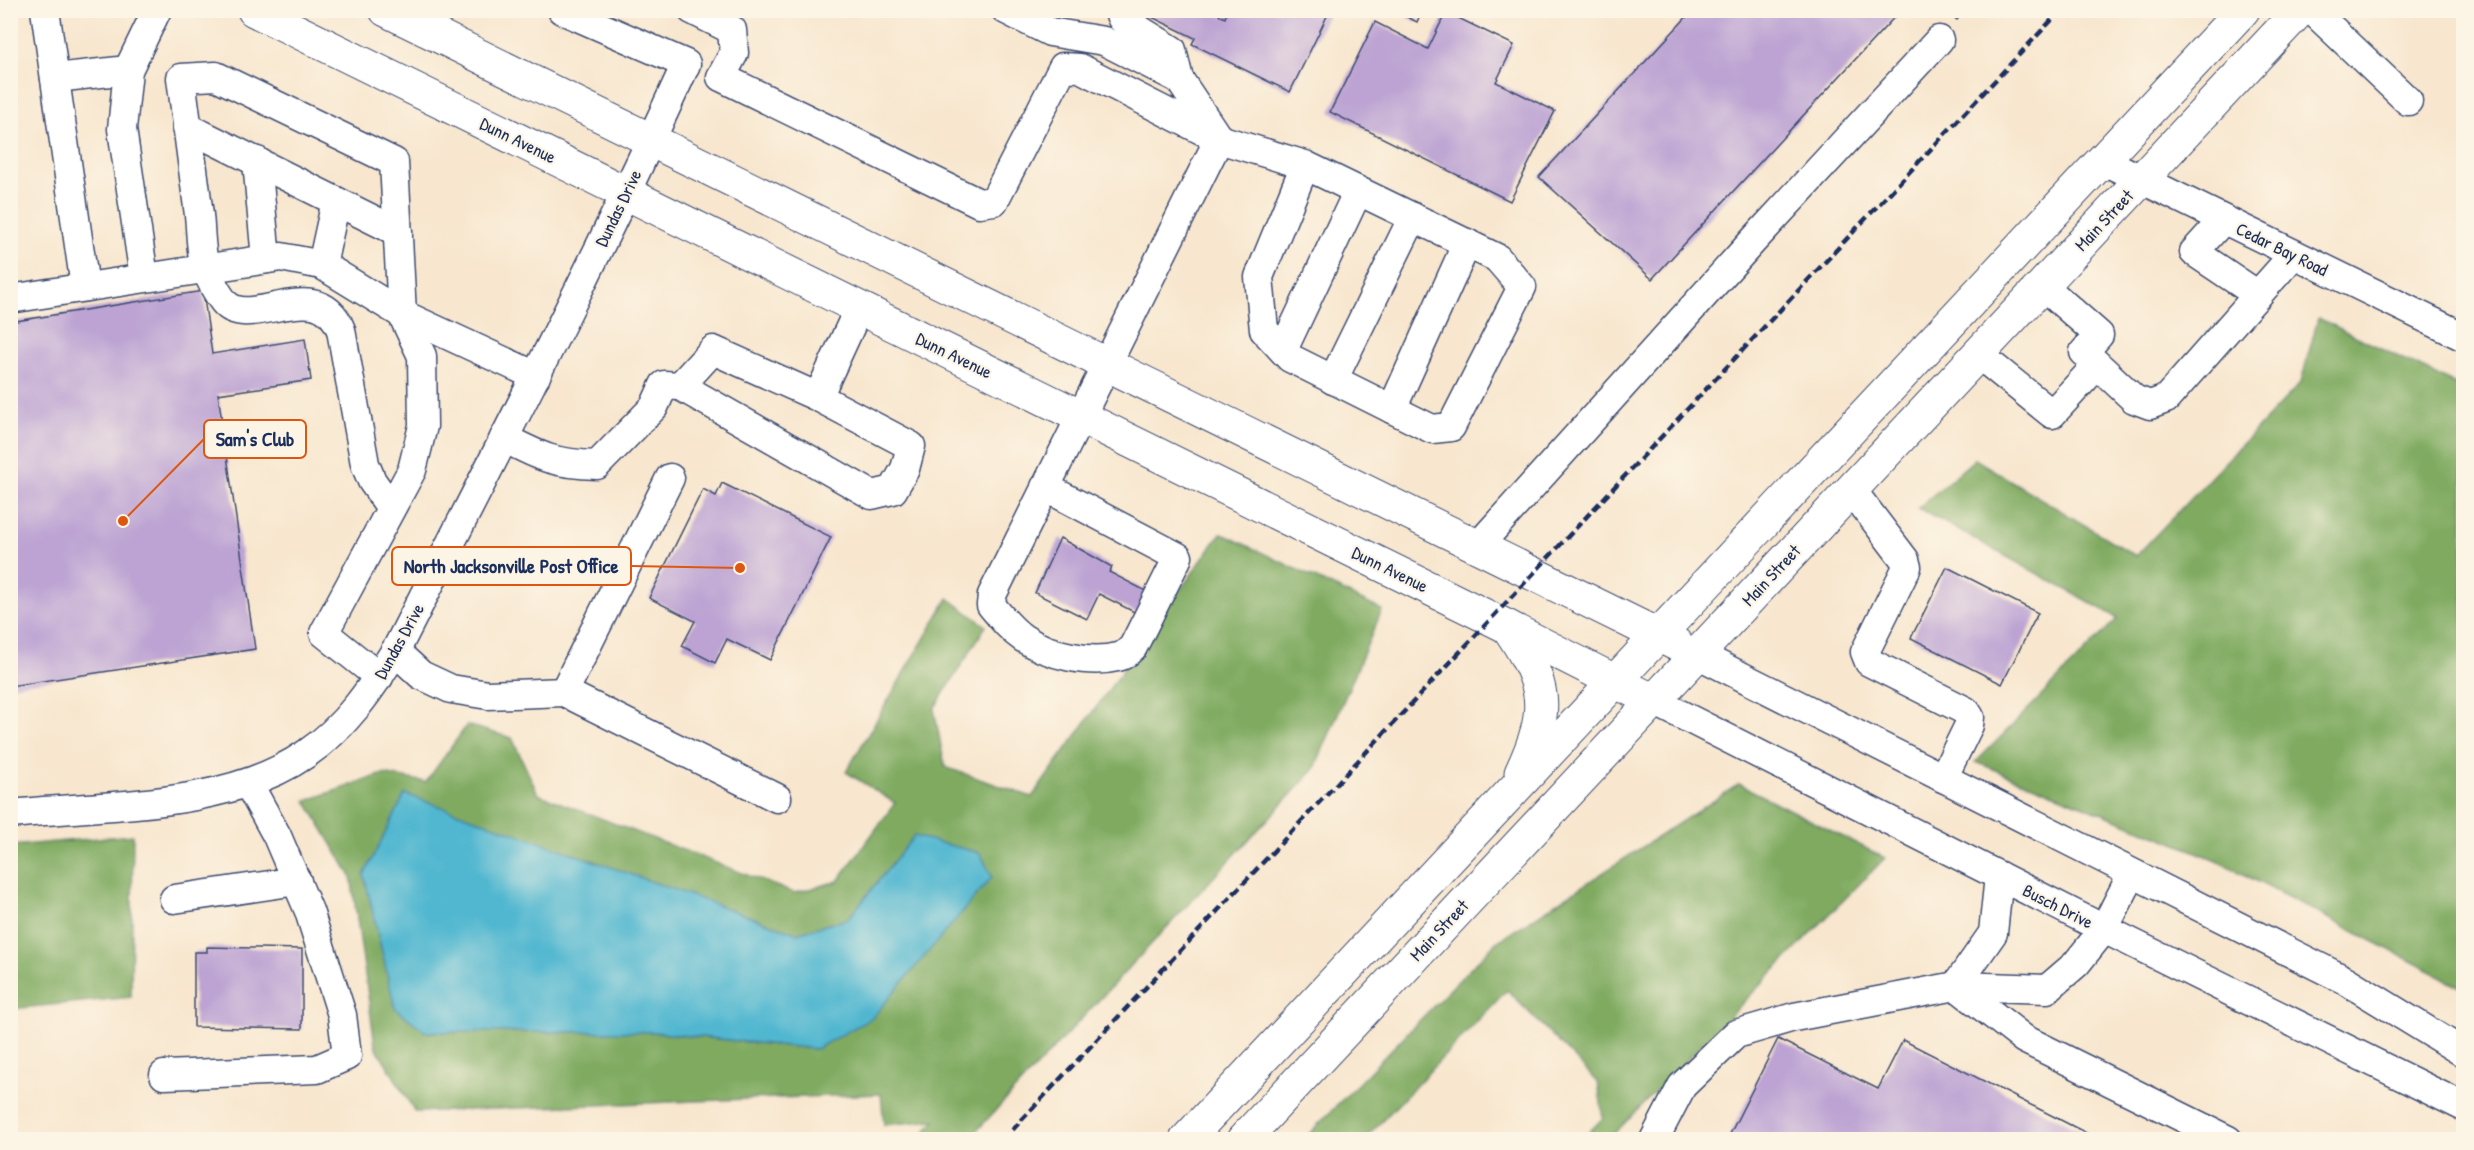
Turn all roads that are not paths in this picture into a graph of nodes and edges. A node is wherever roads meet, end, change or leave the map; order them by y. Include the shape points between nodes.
1 (45, 10) edge
2 (158, 10) edge
3 (254, 10) edge
4 (386, 10) edge
5 (562, 10) edge
6 (692, 10) edge
7 (1006, 10) edge
8 (1118, 10) edge
9 (2243, 10) edge
10 (2300, 10) edge
11 (2312, 10) edge
12 (1086, 38) junction
13 (1939, 40) dead end
14 (1080, 68) junction
15 (128, 70) junction
16 (55, 78) junction
17 (1179, 79) junction
18 (2408, 100) dead end
19 (187, 127) junction
20 (1219, 139) junction
21 (651, 141) junction
22 (2102, 160) junction
23 (257, 161) junction
24 (1305, 165) junction
25 (2141, 181) junction
26 (1358, 191) junction
27 (625, 193) junction
28 (336, 201) junction
29 (1413, 217) junction
30 (2223, 220) junction
31 (398, 232) junction
32 (1467, 243) junction
33 (2294, 254) junction
34 (266, 259) junction
35 (321, 265) junction
36 (206, 268) junction
37 (144, 278) junction
38 (2043, 285) junction
39 (86, 287) junction
40 (2258, 295) junction
41 (10, 299) edge
42 (860, 308) junction
43 (402, 314) junction
44 (2463, 337) edge
45 (1282, 350) junction
46 (1978, 354) junction
47 (2097, 364) junction
48 (1106, 365) junction
49 (536, 376) junction
50 (1333, 380) junction
51 (680, 387) junction
52 (818, 397) junction
53 (1392, 409) junction
54 (1079, 416) junction
55 (504, 438) junction
56 (670, 478) dead end
57 (1045, 487) junction
58 (1851, 489) junction
59 (391, 508) junction
60 (1477, 547) junction
61 (1508, 627) junction
62 (1658, 634) junction
63 (395, 651) junction
64 (1697, 654) junction
65 (379, 677) junction
66 (1616, 681) junction
67 (564, 692) junction
68 (1654, 701) junction
69 (1943, 778) junction
70 (248, 783) junction
71 (1511, 793) junction
72 (777, 798) dead end
73 (10, 814) edge
74 (2132, 873) junction
75 (1999, 876) junction
76 (297, 881) junction
77 (174, 898) dead end
78 (2104, 929) junction
79 (1956, 986) junction
80 (2463, 1053) edge
81 (164, 1075) dead end
82 (2463, 1107) edge
83 (1186, 1140) edge
84 (1243, 1140) edge
85 (1654, 1140) edge
86 (2229, 1140) edge

1 - 16 street
2 - 15 street
3 - 27 main road, Dunn Avenue
4 - 21 main road
5 - 21 street, Dundas Drive via 686,64
6 - 14 street via 732,30 734,53 721,77 979,203 994,201 1063,67
7 - 12 street via 1050,32
8 - 17 street via 1122,19 1172,50
9 - 22 main road
10 - 25 main road, Main Street
11 - 18 street
12 - 14 street
12 - 17 street via 1104,41
13 - 60 street
14 - 20 street
15 - 16 street
15 - 37 street via 122,129
16 - 39 street
17 - 20 street
19 - 23 street
19 - 31 street via 181,78 216,76 394,162
19 - 36 street
20 - 24 street
20 - 48 street
21 - 27 street, Dundas Drive
21 - 48 main road
22 - 25 street, Cedar Bay Road
22 - 62 main road
23 - 28 street
23 - 34 street
24 - 26 street
24 - 45 street via 1259,278 1264,330
25 - 30 street, Cedar Bay Road
25 - 38 main road, Main Street
26 - 29 street
26 - 45 street
27 - 42 main road, Dunn Avenue
27 - 49 street, Dundas Drive
28 - 31 street
28 - 35 street
29 - 32 street
29 - 50 street
30 - 33 street, Cedar Bay Road
30 - 40 street via 2194,252
31 - 43 street
32 - 53 street
32 - 53 street via 1497,258 1522,287 1451,427 1432,429
33 - 40 street
33 - 44 street, Cedar Bay Road
34 - 35 street via 280,257
34 - 36 street
35 - 43 street
36 - 37 street
36 - 59 street via 225,303 235,309 306,304 321,306 336,317 365,464
37 - 39 street
38 - 46 main road, Main Street
38 - 47 street via 2099,336 2084,352
39 - 41 street
40 - 47 street via 2166,399 2150,405 2134,399
42 - 52 street
42 - 54 main road, Dunn Avenue
43 - 49 street
43 - 59 street via 422,357 423,426 412,470
45 - 50 street
46 - 47 street via 2052,414
46 - 58 main road, Main Street
48 - 54 street
48 - 60 main road
49 - 55 street, Dundas Drive
50 - 53 street
51 - 52 street via 713,350
51 - 52 street via 872,495 893,490 905,469 911,446
51 - 55 street via 664,385 654,407 597,465 546,459
54 - 57 street
54 - 61 main road, Dunn Avenue
55 - 63 street, Dundas Drive
56 - 67 street
57 - 57 street via 992,595 991,605 1025,639 1051,651 1093,660 1120,657 1133,647 1179,557
58 - 64 main road, Main Street
58 - 69 street via 1907,567 1866,657 1966,711 1970,717
59 - 65 street via 324,633
60 - 62 main road
61 - 66 main road, Dunn Avenue
61 - 71 main road via 1530,659 1542,707 1535,744
62 - 64 main road
62 - 66 main road
63 - 65 street, Dundas Drive
63 - 67 street via 421,675 451,689 488,695
64 - 68 main road, Main Street
64 - 69 street
65 - 70 street, Dundas Drive via 352,713 306,754
66 - 68 main road, Dunn Avenue
66 - 71 main road
67 - 72 street
68 - 75 street, Busch Drive
68 - 84 main road, Main Street
69 - 74 street
70 - 73 street, Dundas Drive via 183,799
70 - 76 street via 278,836
71 - 83 main road
74 - 78 street
74 - 80 street via 2345,980
75 - 78 street, Busch Drive
75 - 79 street via 1993,933
76 - 77 street
76 - 81 street via 342,1015 347,1056 317,1069
78 - 79 street via 2076,964 2047,989
78 - 82 street, Busch Drive
79 - 85 street via 1794,1017 1736,1034 1682,1086
79 - 86 street via 2024,1039

